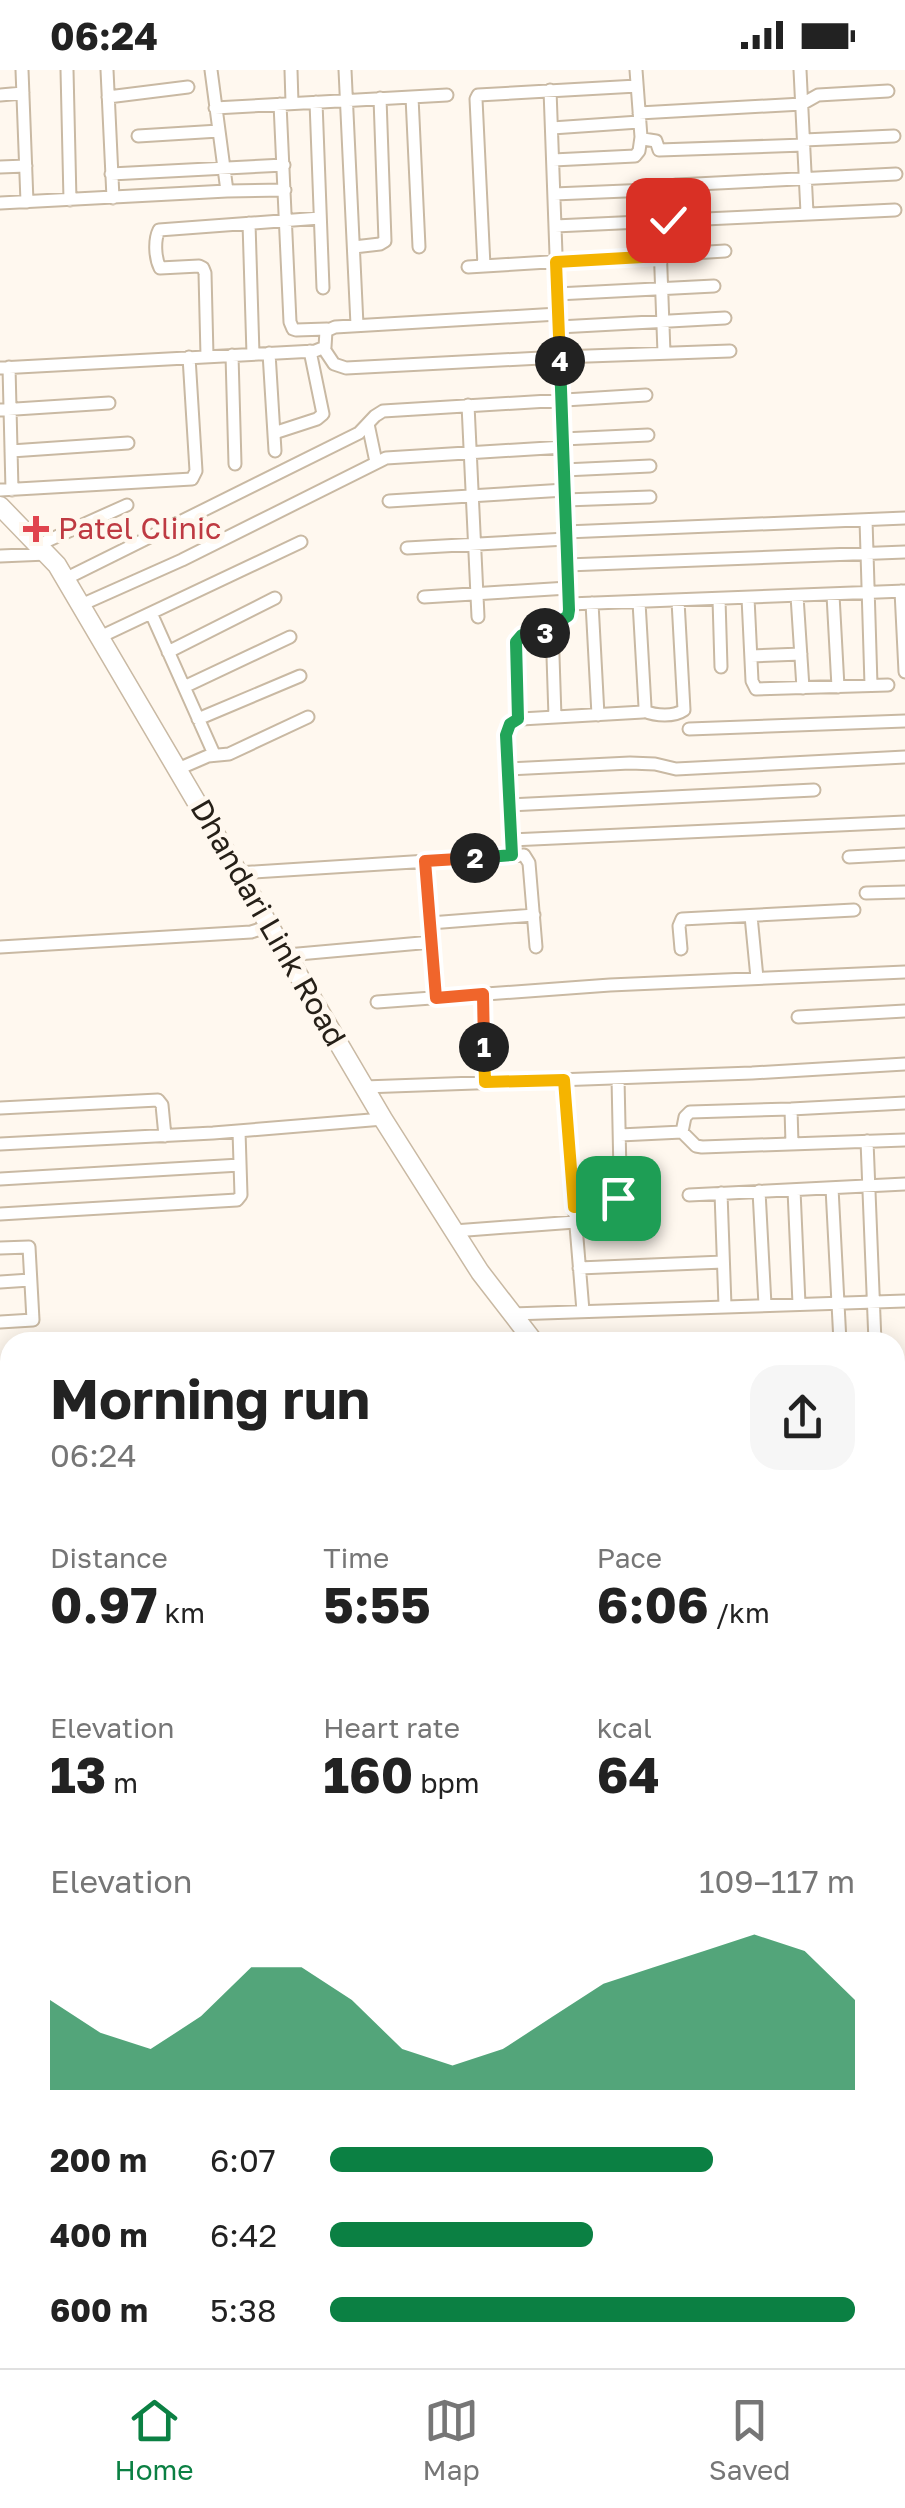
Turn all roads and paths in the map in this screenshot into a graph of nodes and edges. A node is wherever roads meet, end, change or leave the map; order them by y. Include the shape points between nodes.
1 (22, 70) edge
2 (67, 70) edge
3 (106, 70) edge
4 (211, 70) edge
5 (291, 70) edge
6 (345, 70) edge
7 (636, 70) edge
8 (800, 70) edge
9 (637, 86) junction
10 (188, 87) dead end
11 (550, 90) junction
12 (888, 92) dead end
13 (0, 94) edge
14 (23, 94) junction
15 (447, 94) dead end
16 (412, 96) junction
17 (108, 97) junction
18 (380, 98) junction
19 (347, 100) junction
20 (316, 102) junction
21 (286, 104) junction
22 (802, 104) junction
23 (215, 108) junction
24 (639, 117) junction
25 (552, 128) junction
26 (218, 131) junction
27 (138, 136) dead end
28 (641, 136) junction
29 (894, 136) dead end
30 (804, 142) junction
31 (553, 160) junction
32 (284, 165) junction
33 (26, 166) junction
34 (0, 167) edge
35 (224, 169) junction
36 (111, 174) junction
37 (896, 174) dead end
38 (806, 179) junction
39 (658, 189) junction
40 (285, 190) junction
41 (227, 191) junction
42 (554, 194) junction
43 (113, 198) junction
44 (70, 200) junction
45 (27, 202) junction
46 (0, 203) edge
47 (895, 210) dead end
48 (808, 213) junction
49 (320, 218) junction
50 (287, 220) junction
51 (660, 221) junction
52 (249, 223) junction
53 (555, 226) junction
54 (354, 247) junction
55 (419, 247) dead end
56 (725, 251) dead end
57 (660, 256) junction
58 (556, 262) junction
59 (468, 266) dead end
60 (484, 266) junction
61 (714, 286) dead end
62 (323, 288) dead end
63 (662, 288) junction
64 (558, 294) junction
65 (725, 318) dead end
66 (558, 320) junction
67 (663, 321) junction
68 (357, 325) junction
69 (327, 330) junction
70 (317, 350) junction
71 (730, 351) dead end
72 (269, 353) junction
73 (664, 353) junction
74 (253, 354) junction
75 (232, 355) junction
76 (207, 356) junction
77 (560, 356) junction
78 (190, 357) junction
79 (5, 367) edge
80 (646, 395) dead end
81 (562, 399) junction
82 (109, 403) dead end
83 (468, 404) junction
84 (5, 410) edge
85 (368, 424) junction
86 (274, 433) junction
87 (648, 435) dead end
88 (128, 443) dead end
89 (563, 443) junction
90 (11, 451) junction
91 (275, 451) dead end
92 (470, 452) junction
93 (376, 462) junction
94 (235, 464) dead end
95 (650, 466) dead end
96 (564, 470) junction
97 (6, 490) edge
98 (565, 495) junction
99 (471, 496) junction
100 (650, 496) dead end
101 (389, 501) dead end
102 (127, 506) dead end
103 (3, 512) edge
104 (905, 518) edge
105 (866, 520) junction
106 (566, 536) junction
107 (300, 542) dead end
108 (474, 544) junction
109 (407, 548) dead end
110 (43, 549) junction
111 (905, 552) edge
112 (867, 554) junction
113 (0, 556) edge
114 (567, 565) junction
115 (66, 579) junction
116 (568, 588) junction
117 (903, 591) edge
118 (476, 593) junction
119 (868, 593) junction
120 (833, 595) junction
121 (797, 596) junction
122 (424, 597) dead end
123 (276, 598) dead end
124 (748, 598) junction
125 (720, 600) junction
126 (678, 601) junction
127 (639, 602) junction
128 (80, 604) junction
129 (569, 604) junction
130 (592, 604) junction
131 (151, 613) junction
132 (478, 617) dead end
133 (552, 633) junction
134 (100, 637) junction
135 (290, 637) dead end
136 (168, 652) junction
137 (801, 654) junction
138 (750, 656) junction
139 (721, 666) dead end
140 (905, 672) edge
141 (300, 676) dead end
142 (888, 685) dead end
143 (871, 686) junction
144 (184, 687) junction
145 (838, 687) junction
146 (803, 688) junction
147 (644, 710) junction
148 (598, 715) junction
149 (308, 716) dead end
150 (555, 717) junction
151 (198, 719) junction
152 (518, 719) junction
153 (905, 720) edge
154 (689, 730) dead end
155 (214, 754) junction
156 (905, 757) edge
157 (508, 769) junction
158 (178, 770) junction
159 (814, 790) dead end
160 (509, 804) junction
161 (905, 822) edge
162 (511, 840) junction
163 (905, 854) edge
164 (512, 855) junction
165 (850, 857) dead end
166 (425, 861) junction
167 (238, 873) junction
168 (905, 892) edge
169 (866, 894) dead end
170 (854, 910) dead end
171 (534, 916) junction
172 (751, 916) junction
173 (430, 923) junction
174 (270, 926) junction
175 (432, 942) junction
176 (0, 947) edge
177 (536, 948) dead end
178 (681, 949) dead end
179 (287, 955) junction
180 (905, 972) edge
181 (757, 978) junction
182 (483, 994) junction
183 (436, 998) junction
184 (377, 1002) dead end
185 (905, 1011) edge
186 (798, 1017) dead end
187 (905, 1064) edge
188 (618, 1078) junction
189 (564, 1080) junction
190 (485, 1082) junction
191 (364, 1087) junction
192 (905, 1103) edge
193 (0, 1108) edge
194 (790, 1110) junction
195 (383, 1119) junction
196 (239, 1131) junction
197 (682, 1132) junction
198 (620, 1134) junction
199 (165, 1136) junction
200 (905, 1140) edge
201 (867, 1142) junction
202 (0, 1144) edge
203 (792, 1144) junction
204 (240, 1165) junction
205 (0, 1179) edge
206 (905, 1184) edge
207 (870, 1186) junction
208 (832, 1188) junction
209 (794, 1190) junction
210 (759, 1191) junction
211 (721, 1193) junction
212 (689, 1194) dead end
213 (574, 1207) junction
214 (0, 1214) edge
215 (575, 1222) junction
216 (454, 1231) junction
217 (0, 1248) edge
218 (724, 1262) junction
219 (579, 1268) junction
220 (30, 1280) junction
221 (0, 1282) edge
222 (905, 1301) edge
223 (873, 1302) junction
224 (839, 1303) junction
225 (765, 1304) junction
226 (799, 1304) junction
227 (725, 1306) junction
228 (583, 1311) junction
229 (512, 1314) junction
230 (0, 1322) edge
231 (526, 1332) edge
232 (840, 1332) edge
233 (874, 1332) edge

1 - 14 street
2 - 44 street
3 - 17 street
4 - 23 street
5 - 21 street
6 - 19 street
7 - 9 street
8 - 22 street
9 - 11 street
9 - 24 street
10 - 17 street
11 - 25 street
11 - 60 street via 476,97
12 - 22 street via 818,95
13 - 14 street
14 - 33 street
15 - 16 street
16 - 18 street
16 - 55 street
17 - 36 street
18 - 19 street
18 - 54 street via 386,241
19 - 20 street
19 - 54 street
20 - 21 street
20 - 49 street
21 - 23 street
21 - 32 street
22 - 24 street
22 - 30 street
23 - 26 street
24 - 25 street
24 - 28 street
25 - 31 street
26 - 27 street
26 - 35 street
28 - 30 street via 661,151
28 - 31 street via 635,156
29 - 30 street
30 - 38 street
31 - 42 street
32 - 35 street
32 - 40 street
33 - 34 street
33 - 45 street
35 - 36 street
35 - 41 street
36 - 43 street
37 - 38 street
38 - 39 street
38 - 48 street
39 - 42 street
39 - 51 street
40 - 41 street
40 - 50 street
41 - 43 street
42 - 53 street
43 - 44 street
44 - 45 street
45 - 46 street
47 - 48 street
48 - 51 street
49 - 50 street
49 - 62 street
50 - 52 street
50 - 69 street via 292,326
51 - 53 street
51 - 57 street
52 - 74 street
52 - 76 street via 157,232 160,268 199,266 205,273
53 - 58 street
54 - 68 street
56 - 57 street
57 - 58 street
57 - 63 street
58 - 60 street
58 - 64 street
59 - 60 street
61 - 63 street
63 - 64 street
63 - 67 street
64 - 66 street
65 - 67 street
66 - 67 street
66 - 68 street
66 - 77 street
67 - 73 street
68 - 69 street
69 - 70 street
70 - 72 street
70 - 77 street via 346,368
70 - 86 street via 323,414
71 - 73 street
72 - 74 street
72 - 86 street
73 - 77 street
74 - 75 street
75 - 76 street
75 - 94 street
76 - 78 street
77 - 81 street
78 - 79 street
78 - 97 street via 192,479
79 - 84 street
80 - 81 street
81 - 83 street
81 - 89 street
82 - 84 street
83 - 85 street via 390,410
83 - 92 street
84 - 90 street
85 - 93 street
85 - 115 street
86 - 91 street
87 - 89 street
88 - 90 street
89 - 92 street
89 - 96 street
90 - 97 street
92 - 93 street
92 - 99 street
93 - 128 street
95 - 96 street
96 - 98 street
98 - 99 street
98 - 100 street
98 - 106 street
99 - 101 street
99 - 108 street
102 - 110 street
103 - 110 street, Dhandari Link Road
104 - 105 street
105 - 106 street
105 - 112 street
106 - 108 street
106 - 114 street
107 - 131 street
108 - 109 street
108 - 118 street
110 - 113 street
110 - 115 street, Dhandari Link Road
111 - 112 street
112 - 114 street
112 - 119 street
114 - 116 street
115 - 128 street, Dhandari Link Road
116 - 118 street
116 - 129 street
117 - 119 street
117 - 140 street
118 - 122 street
118 - 132 street
119 - 120 street
119 - 143 street
120 - 121 street
120 - 145 street
121 - 124 street
121 - 137 street
123 - 136 street
124 - 125 street
124 - 138 street
125 - 126 street
125 - 139 street
126 - 127 street
126 - 147 street via 684,710
127 - 130 street
127 - 147 street
128 - 134 street, Dhandari Link Road
129 - 130 street
129 - 133 street via 568,616
130 - 148 street
131 - 134 street
131 - 136 street
133 - 150 street
133 - 152 street via 522,635 516,642
134 - 158 street, Dhandari Link Road
135 - 144 street
136 - 144 street
137 - 138 street
137 - 146 street
138 - 146 street via 756,689
141 - 151 street
142 - 143 street
143 - 145 street
144 - 151 street
145 - 146 street
147 - 148 street
148 - 150 street
149 - 155 street via 229,754
150 - 152 street
151 - 155 street
152 - 157 street via 506,735
153 - 154 street
155 - 158 street
156 - 157 street via 676,769 630,763
157 - 160 street
158 - 167 street, Dhandari Link Road
159 - 160 street
160 - 162 street
161 - 162 street
162 - 164 street
163 - 165 street
164 - 166 street
164 - 171 street via 527,857
166 - 167 street
166 - 173 street
167 - 174 street, Dhandari Link Road
168 - 169 street
170 - 172 street
171 - 173 street
171 - 177 street
172 - 178 street via 682,920
172 - 181 street
173 - 175 street
174 - 176 street
174 - 179 street, Dhandari Link Road
175 - 179 street
175 - 183 street
179 - 191 street, Dhandari Link Road
180 - 181 street
181 - 182 street
182 - 183 street
182 - 190 street
183 - 184 street
185 - 186 street
187 - 188 street
188 - 189 street
188 - 198 street
189 - 190 street
189 - 213 street
190 - 191 street
191 - 195 street, Dhandari Link Road
192 - 194 street
193 - 199 street via 158,1100
194 - 197 street via 690,1112
194 - 203 street
195 - 196 street
195 - 216 street, Dhandari Link Road
196 - 199 street
196 - 204 street
197 - 198 street
197 - 203 street via 702,1147
198 - 213 street via 618,1198
199 - 202 street
200 - 201 street
201 - 203 street
201 - 207 street
204 - 205 street
204 - 214 street via 237,1200
206 - 207 street
207 - 208 street
207 - 223 street
208 - 209 street
208 - 224 street
209 - 210 street
209 - 226 street
210 - 211 street
210 - 225 street
211 - 212 street
211 - 218 street
213 - 215 street
215 - 216 street
215 - 219 street
216 - 229 street, Dhandari Link Road
217 - 220 street via 29,1247
218 - 219 street
218 - 227 street
219 - 228 street
220 - 221 street
220 - 230 street via 33,1320
222 - 223 street
223 - 224 street
223 - 233 street
224 - 226 street
224 - 232 street
225 - 226 street
225 - 227 street
227 - 228 street
228 - 229 street
229 - 231 street, Dhandari Link Road

